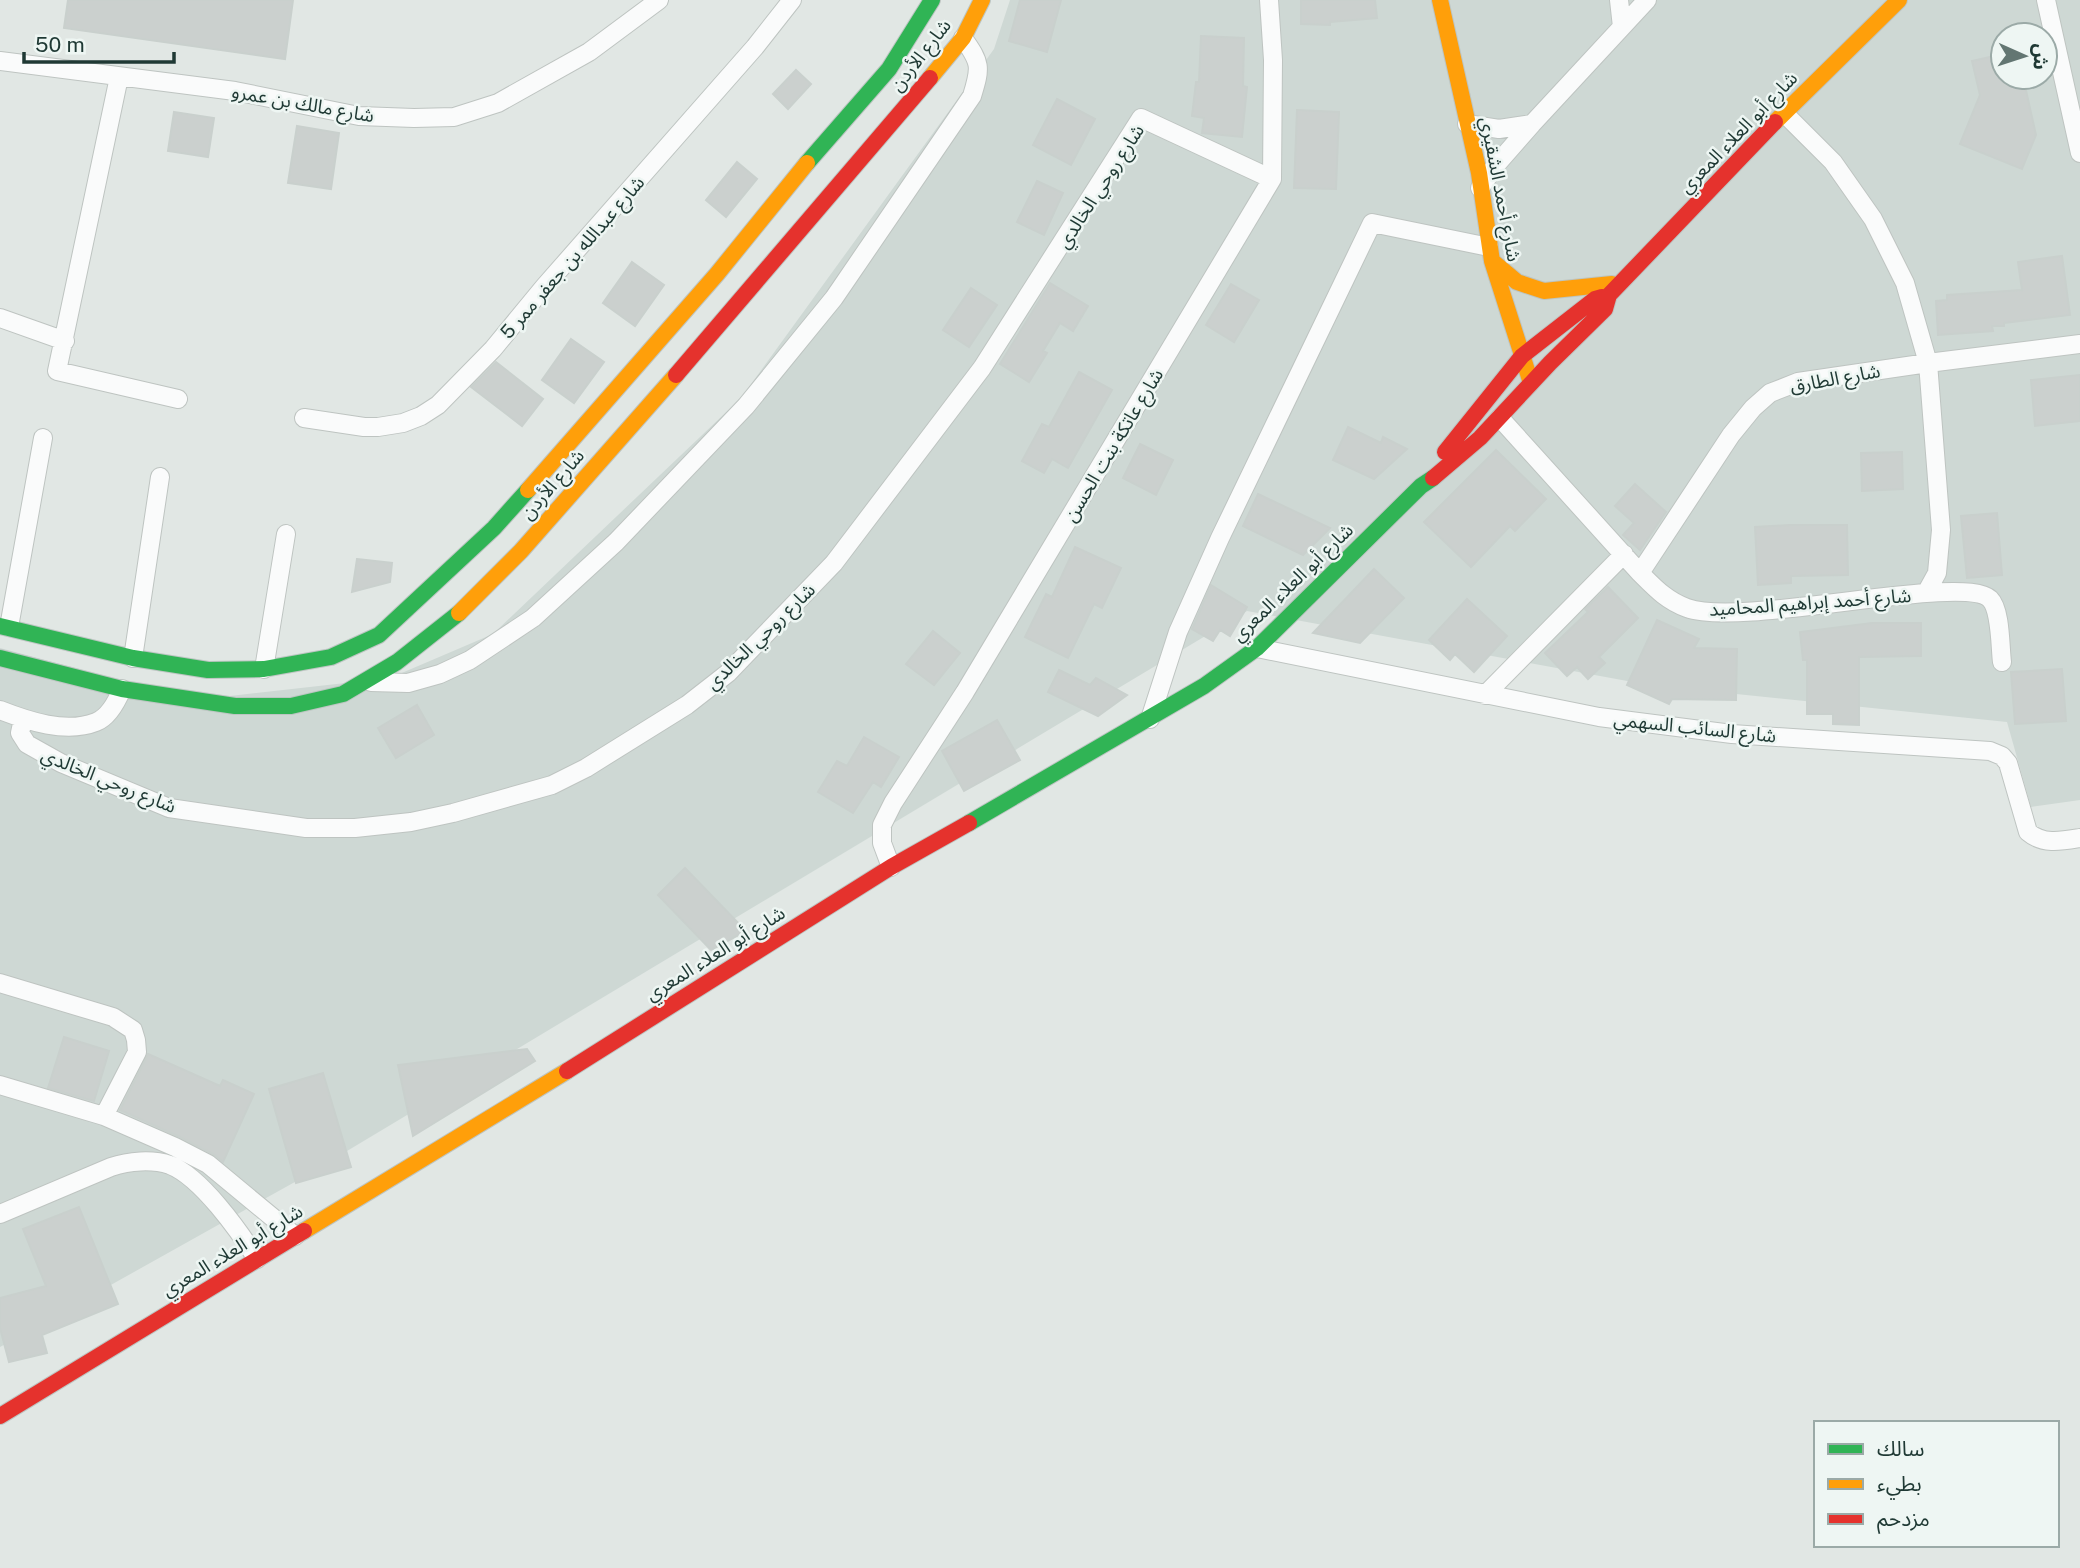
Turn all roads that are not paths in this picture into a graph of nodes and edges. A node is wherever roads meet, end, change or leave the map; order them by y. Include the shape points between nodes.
1 (659, 0) edge
2 (792, 0) edge
3 (932, 0) edge
4 (982, 0) edge
5 (1269, 0) edge
6 (1440, 0) edge
7 (1619, 0) edge
8 (1647, 0) edge
9 (1899, 0) edge
10 (2046, 0) edge
11 (1622, 27) junction
12 (963, 38) junction
13 (0, 61) edge
14 (119, 77) junction
15 (2076, 112) edge
16 (1784, 113) junction
17 (1467, 124) junction
18 (1532, 124) junction
19 (2080, 153) edge
20 (1272, 179) junction
21 (1480, 188) junction
22 (1491, 254) junction
23 (731, 286) junction
24 (1614, 289) junction
25 (0, 318) edge
26 (65, 341) junction
27 (2080, 344) edge
28 (1522, 356) junction
29 (1928, 363) junction
30 (1531, 383) junction
31 (178, 399) dead end
32 (304, 418) dead end
33 (1500, 418) junction
34 (43, 438) dead end
35 (160, 477) dead end
36 (1421, 486) junction
37 (286, 534) dead end
38 (1624, 554) junction
39 (1640, 573) junction
40 (1926, 593) junction
41 (4, 626) edge
42 (1257, 648) junction
43 (0, 658) edge
44 (133, 658) junction
45 (2002, 662) dead end
46 (264, 668) junction
47 (366, 682) junction
48 (122, 688) junction
49 (1485, 695) junction
50 (0, 710) edge
51 (23, 719) junction
52 (1150, 719) junction
53 (2080, 838) edge
54 (891, 867) junction
55 (0, 983) edge
56 (0, 1085) edge
57 (104, 1116) junction
58 (200, 1160) junction
59 (191, 1178) junction
60 (0, 1214) edge
61 (295, 1236) junction
62 (257, 1259) junction
63 (0, 1416) edge

1 - 14 street, شارع مالك بن عمرو via 589,52 498,103 454,117 359,116 235,91
2 - 32 street, شارع عبدالله بن جعفر ممر 5 via 493,349 438,405 403,423 378,427
3 - 23 main road, شارع الأردن via 890,69 839,124
4 - 12 main road, شارع الأردن
5 - 20 street
6 - 17 main road, شارع أحمد الشقيري
7 - 11 street
8 - 11 street
9 - 16 main road, شارع أبو العلاء المعري
10 - 15 street
11 - 18 street
12 - 23 main road, شارع الأردن
12 - 47 street via 977,57 972,96 834,298 746,406 617,542 533,618 440,674 408,683
13 - 14 street, شارع مالك بن عمرو
14 - 26 street
15 - 19 street
16 - 24 main road, شارع أبو العلاء المعري
16 - 29 street, شارع أحمد إبراهيم المحاميد via 1833,162 1873,219 1905,283
17 - 18 street via 1499,129
17 - 21 main road, شارع أحمد الشقيري
18 - 21 street
20 - 51 street, شارع روحي الخالدي via 1141,118 982,368 834,563 718,681 611,754 552,785 397,824 306,828 169,808 93,778 27,744 20,733
20 - 54 street, شارع عاتكة بنت الحسن via 893,803 882,825 882,843
21 - 22 main road, شارع أحمد الشقيري
22 - 24 main road via 1517,282 1544,291
22 - 28 main road, شارع أحمد الشقيري
22 - 52 street via 1372,223 1209,561 1178,632
23 - 46 main road, شارع الأردن via 494,528 379,635 331,657
23 - 47 main road, شارع الأردن via 521,551 459,612
24 - 28 main road, شارع أبو العلاء المعري
24 - 30 main road, شارع أبو العلاء المعري via 1605,309
25 - 26 street
26 - 31 street via 57,371
27 - 29 street, شارع الطارق
28 - 30 main road, شارع أحمد الشقيري
28 - 36 main road, شارع أبو العلاء المعري
29 - 39 street, شارع الطارق via 1798,382 1770,393 1731,435
29 - 40 street, شارع أحمد إبراهيم المحاميد via 1941,530 1937,573
30 - 33 main road, شارع أبو العلاء المعري
33 - 36 main road, شارع أبو العلاء المعري
33 - 38 street, شارع أحمد إبراهيم المحاميد
34 - 41 street
35 - 44 street
36 - 42 main road, شارع أبو العلاء المعري
37 - 46 street
38 - 39 street, شارع أحمد إبراهيم المحاميد
38 - 49 street
39 - 40 street, شارع أحمد إبراهيم المحاميد via 1674,603 1709,612
40 - 45 street via 1975,593 1993,601
41 - 44 main road, شارع الأردن
42 - 49 street, شارع السائب السهمي
42 - 52 main road, شارع أبو العلاء المعري
43 - 48 main road, شارع الأردن
44 - 46 main road, شارع الأردن via 208,670
47 - 48 main road, شارع الأردن via 316,702 271,707 235,706
48 - 51 street via 115,704 98,722 54,726
49 - 53 street, شارع السائب السهمي via 1732,734 1990,751 2008,762 2028,832 2048,841
50 - 51 street
52 - 54 main road, شارع أبو العلاء المعري
54 - 61 main road, شارع أبو العلاء المعري
55 - 57 street via 113,1017 133,1030 137,1052
56 - 57 street
57 - 58 street
58 - 59 street
58 - 61 street
59 - 60 street via 168,1164 125,1162
59 - 62 street via 235,1226
61 - 62 main road, شارع أبو العلاء المعري
62 - 63 main road, شارع أبو العلاء المعري

